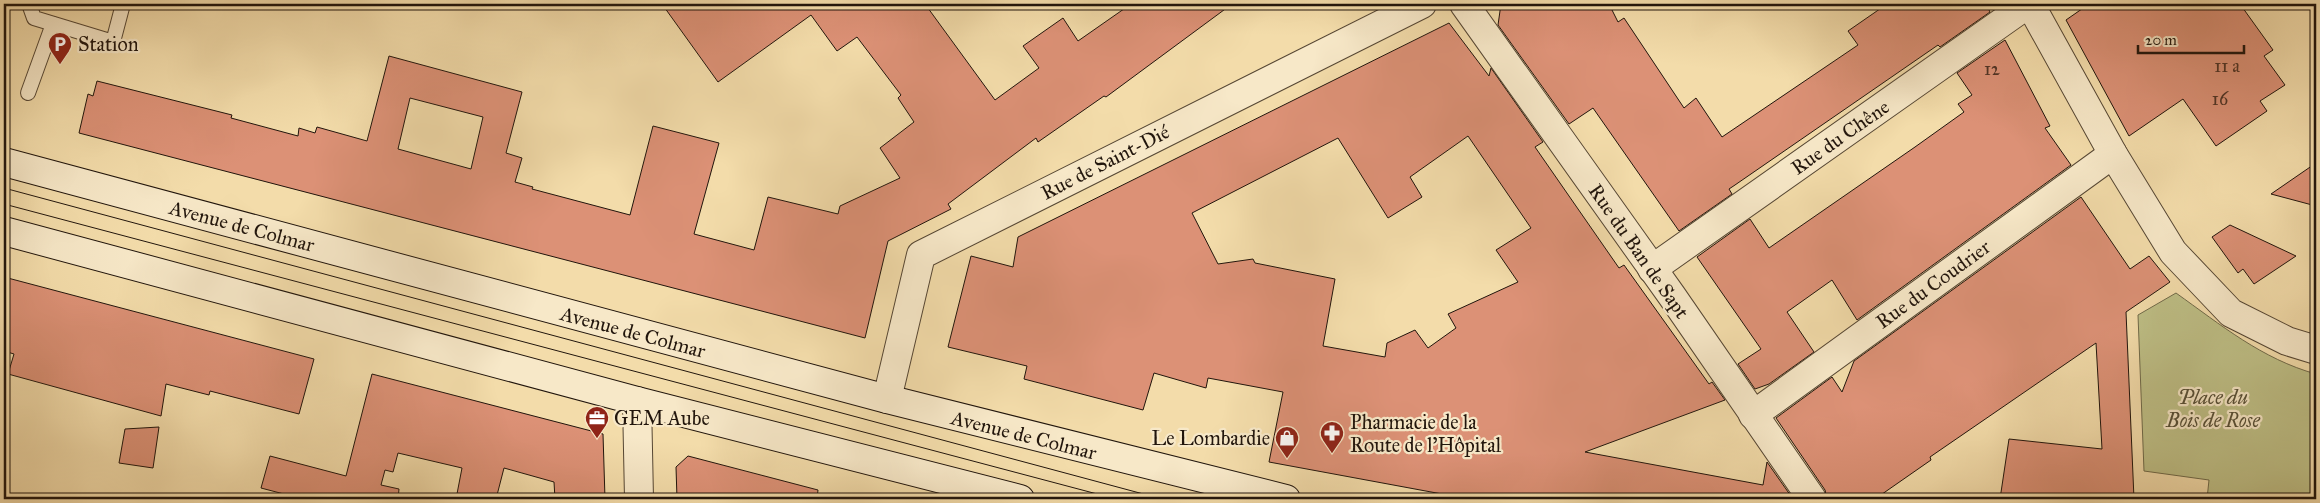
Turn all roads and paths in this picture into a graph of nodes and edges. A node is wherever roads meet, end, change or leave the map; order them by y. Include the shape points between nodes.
1 (29, 4) edge
2 (123, 4) edge
3 (1422, 4) edge
4 (1464, 4) edge
5 (2029, 4) edge
6 (53, 24) junction
7 (28, 93) dead end
8 (2114, 154) junction
9 (4, 162) edge
10 (4, 231) edge
11 (1652, 269) junction
12 (2316, 350) edge
13 (887, 399) junction
14 (637, 400) junction
15 (1753, 415) junction
16 (1275, 497) edge
17 (639, 499) edge
18 (1020, 499) edge
19 (1812, 499) edge

1 - 6 lane via 34,18
2 - 6 lane via 113,42
3 - 13 street, Rue de Saint-Dié via 921,255
4 - 11 street, Rue du Ban de Sapt
5 - 8 street
5 - 11 street, Rue du Chêne
6 - 7 lane
8 - 12 street via 2166,242 2232,313 2287,341
8 - 15 street, Rue du Coudrier
9 - 13 street, Avenue de Colmar
10 - 14 street
11 - 15 street, Rue du Ban de Sapt
13 - 16 street, Avenue de Colmar
14 - 17 street
14 - 18 street
15 - 19 street, Rue du Ban de Sapt

